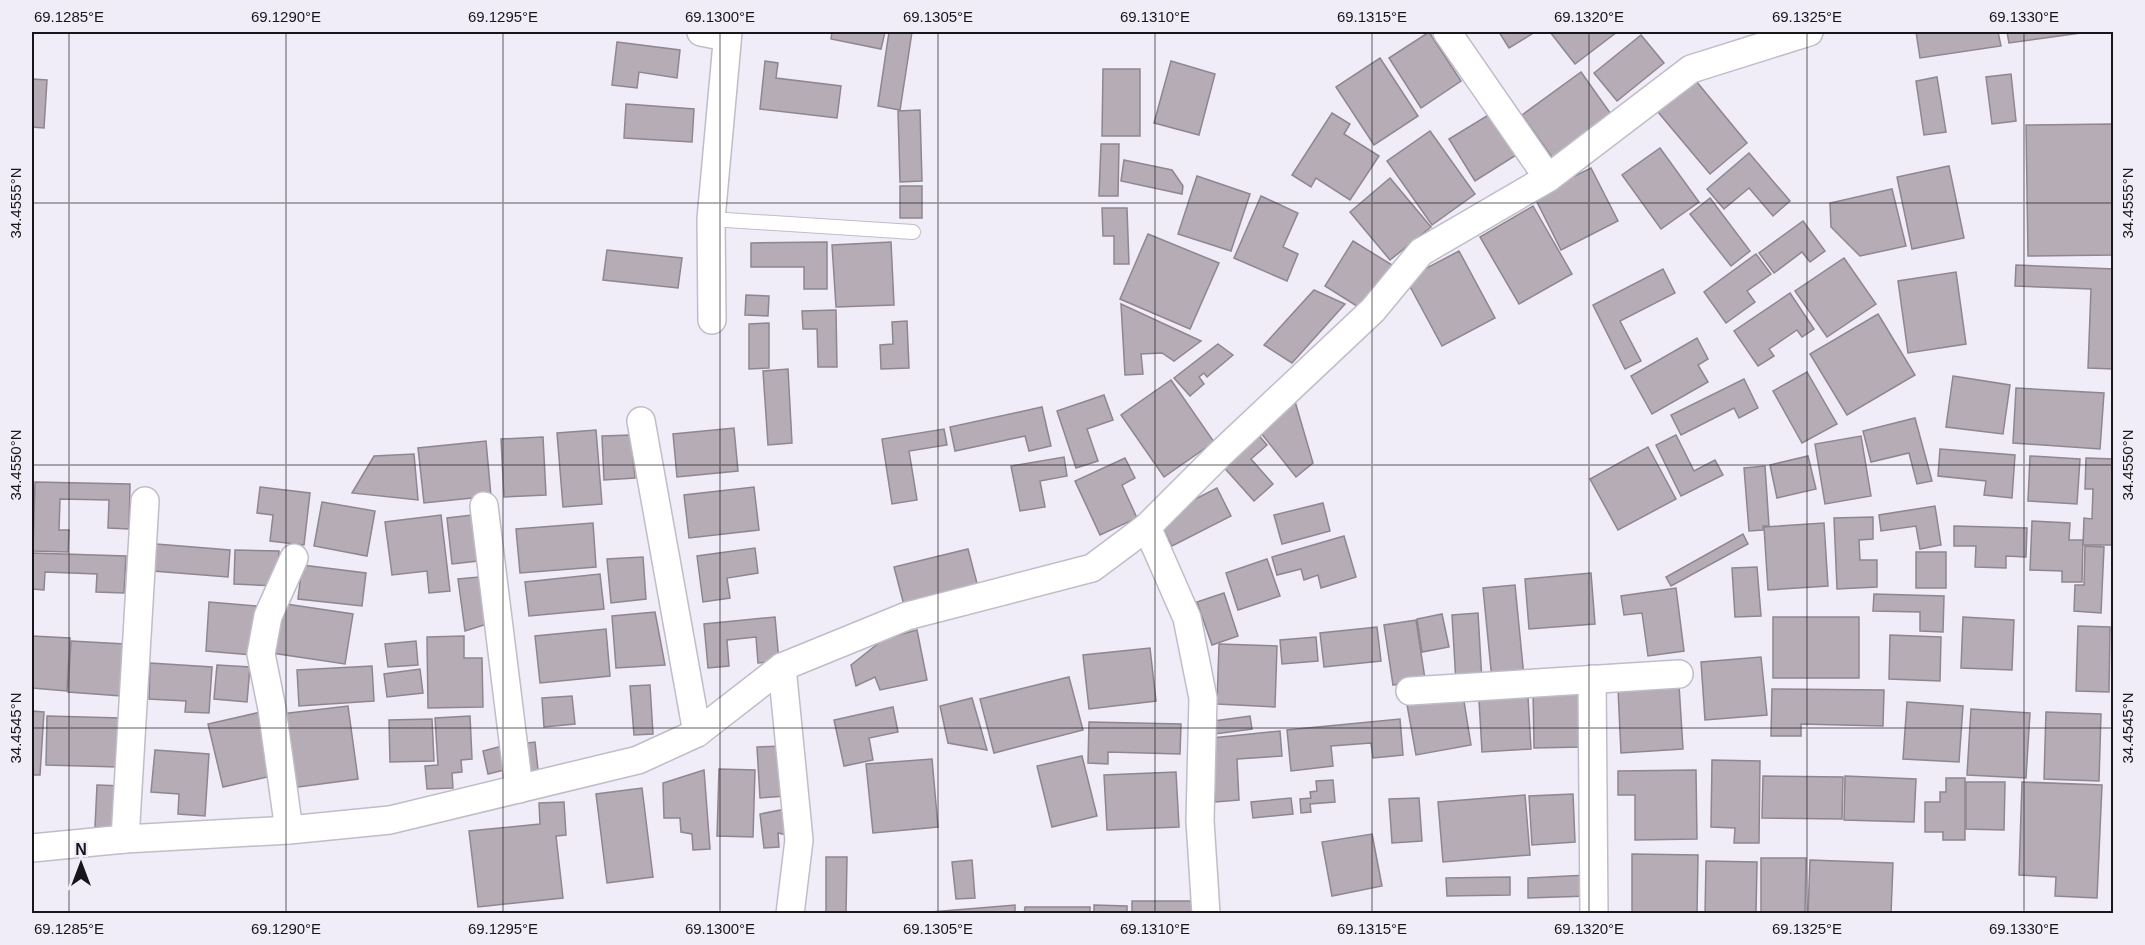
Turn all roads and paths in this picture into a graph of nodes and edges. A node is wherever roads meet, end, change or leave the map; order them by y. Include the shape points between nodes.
1 (1447, 32) edge
2 (1809, 32) edge
3 (718, 33) edge
4 (1548, 178) junction
5 (711, 219) junction
6 (913, 232) dead end
7 (712, 320) dead end
8 (641, 421) dead end
9 (145, 501) dead end
10 (484, 506) dead end
11 (1147, 527) junction
12 (294, 558) dead end
13 (782, 667) junction
14 (1679, 674) dead end
15 (1592, 679) junction
16 (1410, 691) dead end
17 (697, 733) junction
18 (519, 789) junction
19 (289, 830) junction
20 (125, 839) junction
21 (32, 848) edge
22 (790, 914) edge
23 (1206, 914) edge
24 (1594, 914) edge

1 - 4 street
2 - 4 street via 1691,69
3 - 5 street
4 - 11 street via 1421,252 1373,310
5 - 6 lane
5 - 7 street
8 - 17 street
9 - 20 street
10 - 18 street
11 - 13 street via 1092,568 907,616
11 - 23 street via 1187,618 1203,698 1200,821
12 - 19 street via 268,616 261,654
13 - 17 street
13 - 22 street via 799,840
14 - 15 street
15 - 16 street
15 - 24 street
17 - 18 street via 638,760
18 - 19 street via 390,820
19 - 20 street
20 - 21 street

